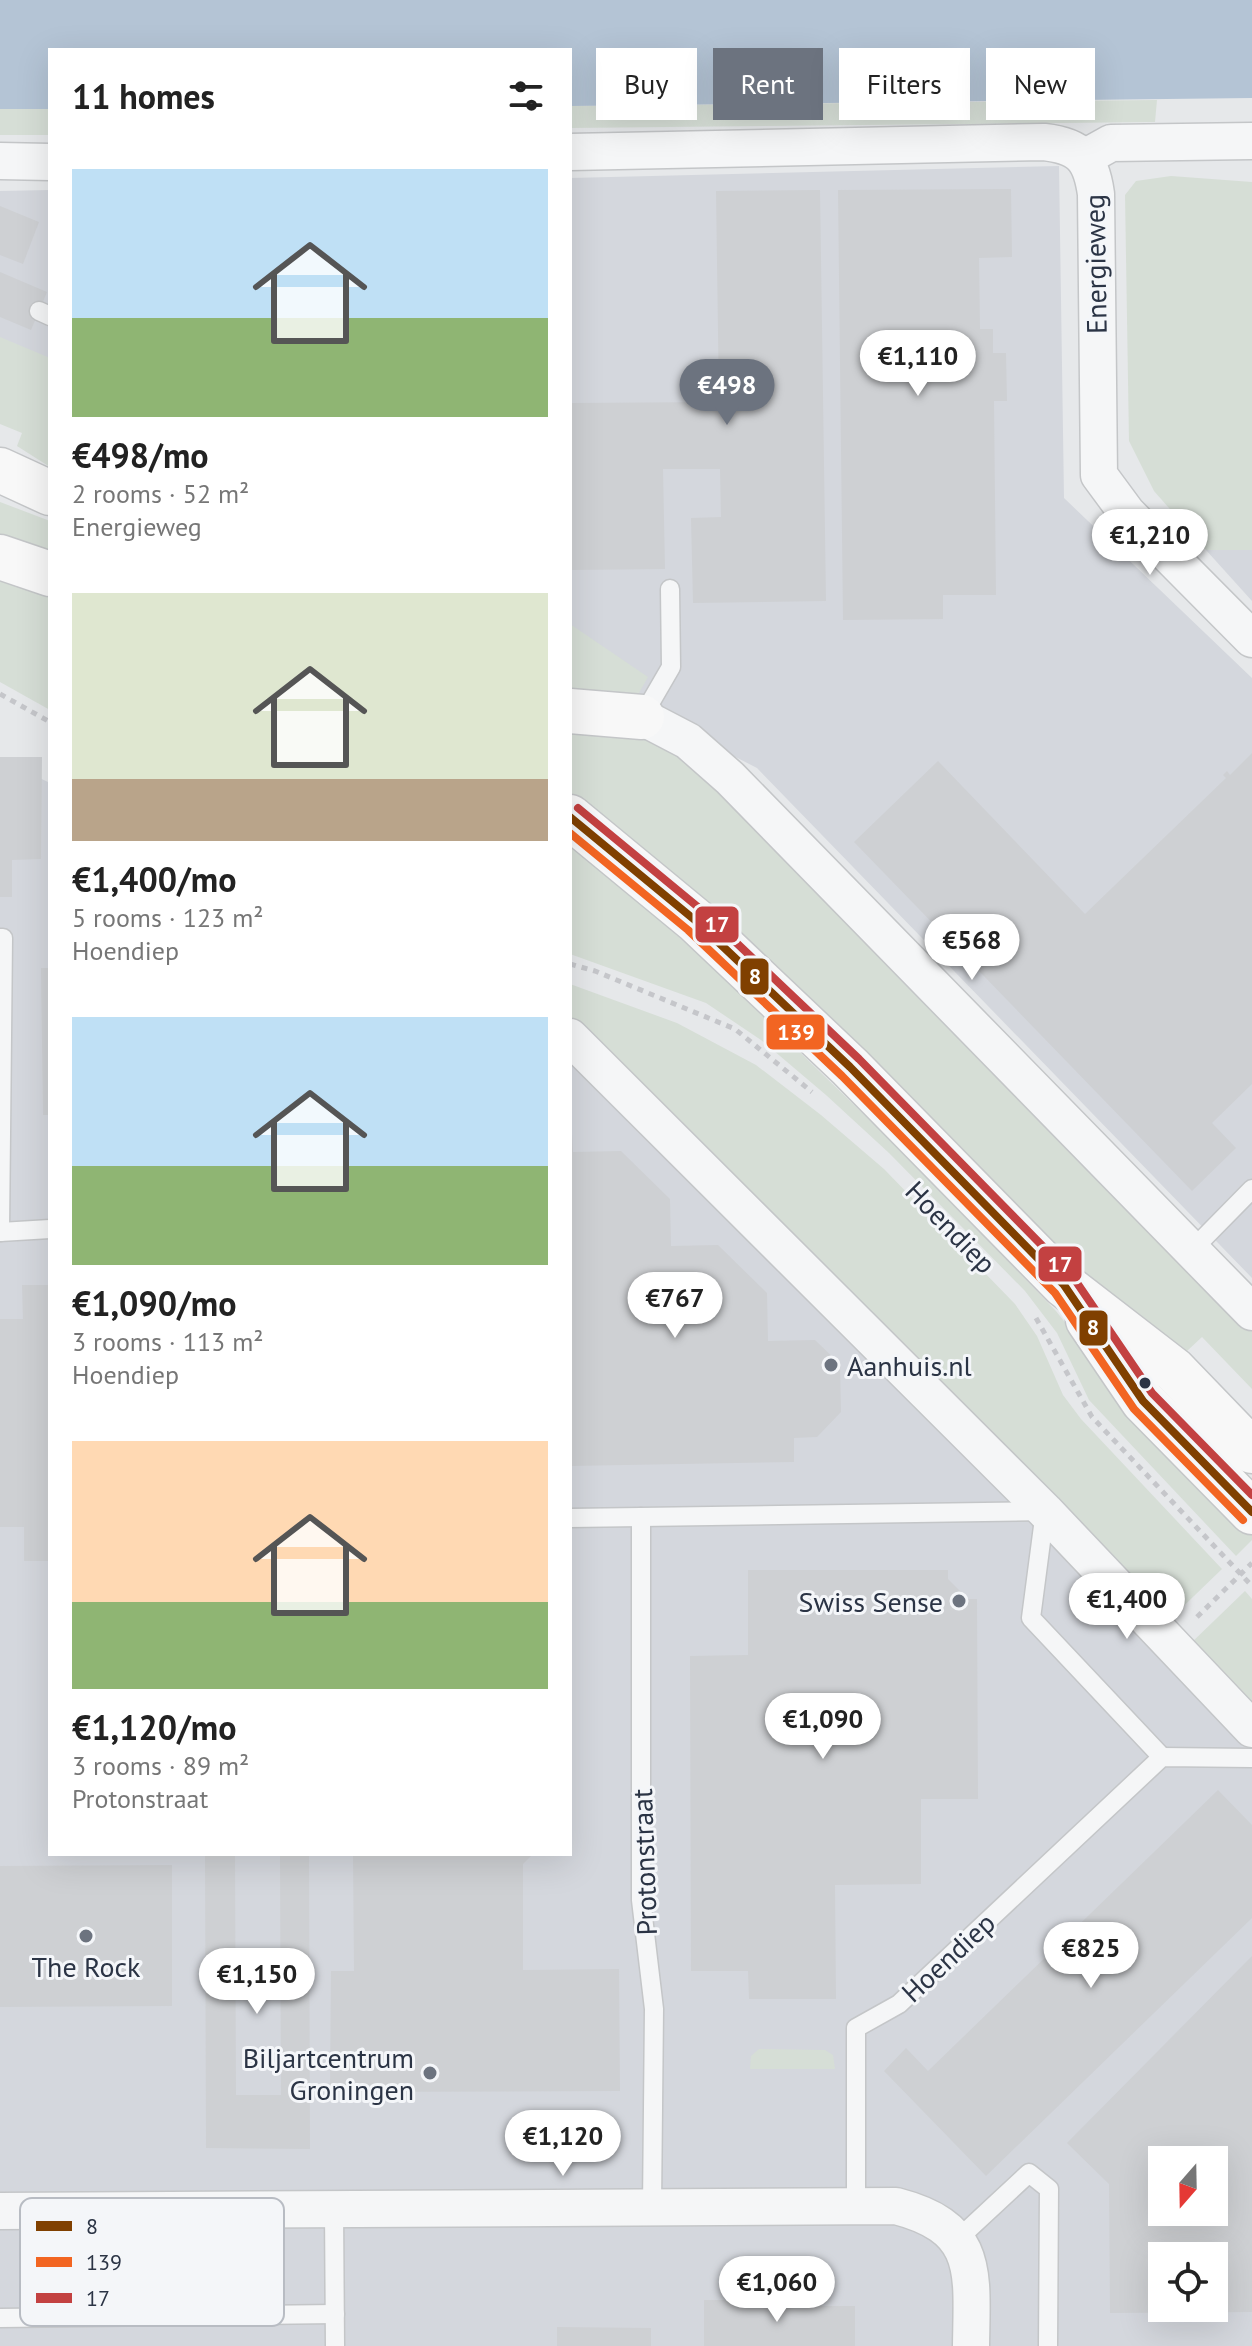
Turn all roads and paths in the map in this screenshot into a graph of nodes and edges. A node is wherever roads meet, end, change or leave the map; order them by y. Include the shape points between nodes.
1 (1252, 141) edge
2 (572, 152) edge
3 (1084, 158) junction
4 (0, 161) edge
5 (48, 162) edge
6 (0, 470) edge
7 (48, 492) edge
8 (0, 557) edge
9 (48, 573) edge
10 (670, 589) dead end
11 (1252, 639) edge
12 (0, 694) edge
13 (572, 711) edge
14 (642, 717) junction
15 (48, 721) edge
16 (572, 819) edge
17 (0, 938) edge
18 (572, 965) edge
19 (572, 1039) edge
20 (818, 1097) dead end
21 (1252, 1189) edge
22 (48, 1229) edge
23 (0, 1232) edge
24 (1193, 1249) junction
25 (1048, 1298) junction
26 (1252, 1312) edge
27 (1252, 1451) edge
28 (1045, 1511) junction
29 (1252, 1512) edge
30 (641, 1517) junction
31 (572, 1518) edge
32 (1252, 1563) edge
33 (1240, 1574) junction
34 (1252, 1586) edge
35 (1171, 1643) junction
36 (1252, 1729) edge
37 (1162, 1757) junction
38 (1252, 1758) edge
39 (856, 2204) junction
40 (652, 2207) junction
41 (284, 2210) edge
42 (334, 2210) junction
43 (0, 2211) edge
44 (20, 2211) edge
45 (958, 2239) junction
46 (335, 2314) junction
47 (284, 2315) edge
48 (0, 2318) edge
49 (20, 2318) edge
50 (335, 2346) edge
51 (971, 2346) edge
52 (1048, 2346) edge

1 - 3 street via 1111,143
2 - 3 street, Energieweg via 1044,142 1067,144
3 - 11 street, Energieweg via 1096,194 1099,475 1127,513
4 - 5 street
6 - 7 main road
8 - 9 main road
10 - 14 lane via 671,667
12 - 15 path
13 - 14 main road
14 - 24 street via 688,741 730,778
16 - 25 main road, Hoendiep via 696,921 817,1035
17 - 23 lane via 5,1049
18 - 20 path via 735,1029
19 - 28 street
21 - 24 lane
22 - 23 lane
24 - 26 street
25 - 27 main road, Hoendiep via 1174,1370
25 - 29 main road, Hoendiep
25 - 33 path via 1092,1417
28 - 30 lane
28 - 35 street
28 - 37 lane via 1031,1618
30 - 31 lane
30 - 40 lane, Protonstraat via 641,1900 654,2009
32 - 33 path
33 - 34 path
33 - 35 path
35 - 36 street
37 - 38 lane
37 - 39 lane, Hoendiep via 899,2004 856,2028
39 - 40 street
39 - 45 street via 930,2215
40 - 42 street
41 - 42 street
42 - 46 lane
43 - 44 street
45 - 51 street via 972,2272
45 - 52 lane via 1029,2173 1049,2189
46 - 47 lane
46 - 50 lane
48 - 49 lane

